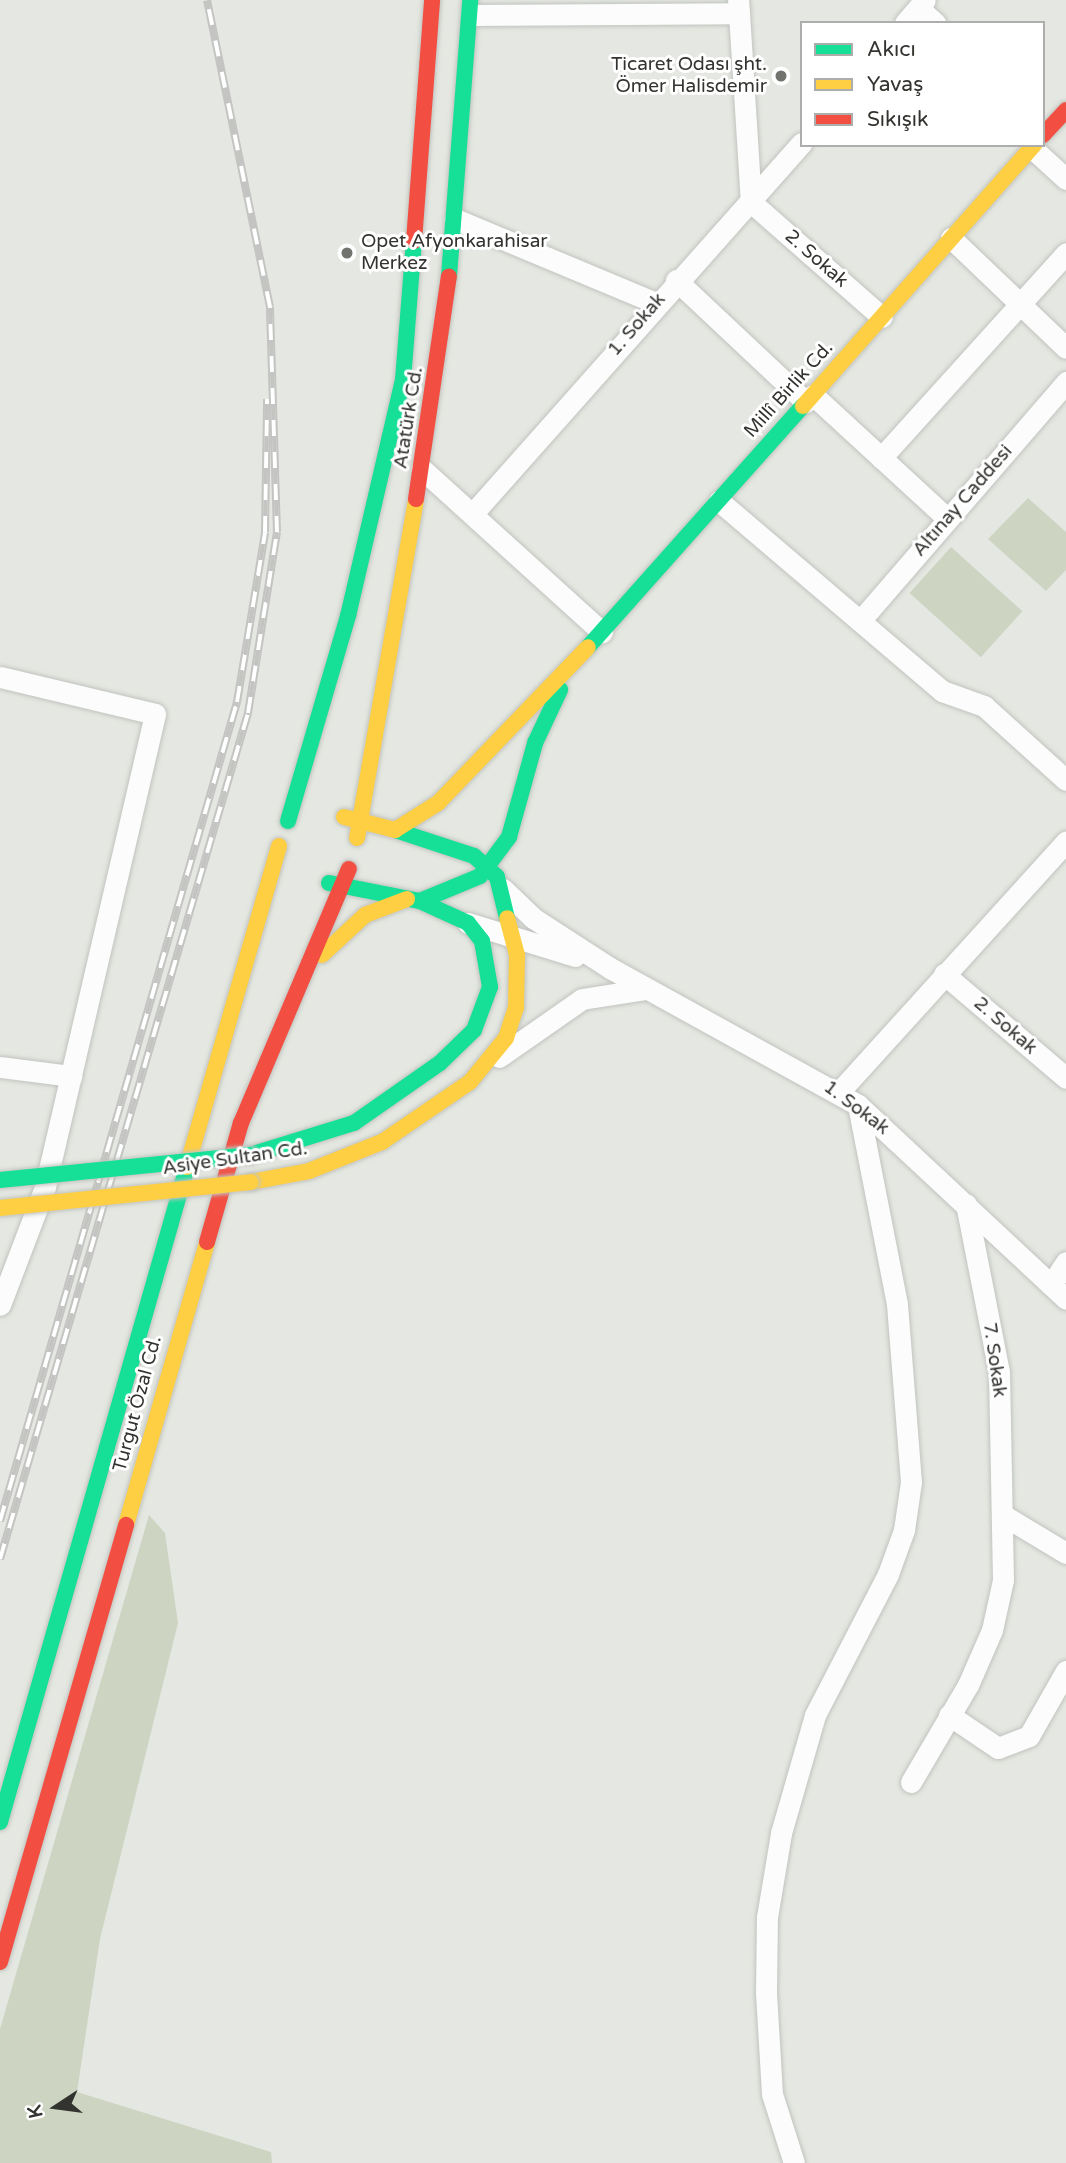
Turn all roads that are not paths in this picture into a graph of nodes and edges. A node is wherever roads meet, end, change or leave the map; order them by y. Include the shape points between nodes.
1 (432, 0) edge
2 (600, 6) edge
3 (739, 6) edge
4 (470, 7) edge
5 (916, 10) edge
6 (932, 21) edge
7 (1045, 130) edge
8 (800, 145) edge
9 (1030, 147) edge
10 (1066, 179) edge
11 (751, 202) junction
12 (455, 219) junction
13 (951, 239) junction
14 (1066, 253) edge
15 (676, 281) junction
16 (656, 303) junction
17 (1020, 304) junction
18 (882, 317) junction
19 (1066, 348) edge
20 (1066, 382) edge
21 (809, 399) junction
22 (881, 458) junction
23 (422, 469) junction
24 (719, 501) junction
25 (475, 511) junction
26 (948, 519) junction
27 (860, 621) junction
28 (602, 632) junction
29 (574, 663) junction
30 (0, 677) edge
31 (1066, 780) edge
32 (352, 819) junction
33 (288, 821) junction
34 (395, 830) junction
35 (1066, 842) edge
36 (279, 846) junction
37 (490, 867) junction
38 (288, 871) dead end
39 (309, 884) dead end
40 (336, 885) junction
41 (503, 889) joint
42 (414, 900) junction
43 (468, 923) junction
44 (515, 927) junction
45 (486, 955) junction
46 (944, 974) junction
47 (302, 977) junction
48 (650, 989) junction
49 (486, 1066) junction
50 (0, 1067) edge
51 (71, 1076) junction
52 (1066, 1078) edge
53 (839, 1092) junction
54 (859, 1105) junction
55 (0, 1180) edge
56 (966, 1204) junction
57 (0, 1208) edge
58 (1066, 1262) edge
59 (1059, 1292) edge
60 (0, 1305) edge
61 (1006, 1517) junction
62 (1066, 1553) edge
63 (1066, 1671) edge
64 (950, 1715) junction
65 (911, 1782) dead end
66 (0, 1822) edge
67 (0, 1962) edge
68 (794, 2163) edge

1 - 33 main road, Atatürk Cd. via 403,380 348,616
2 - 3 street
2 - 4 street
3 - 11 street
4 - 12 main road, Atatürk Cd.
5 - 6 street
7 - 10 street
8 - 11 street, 1. Sokak
9 - 13 main road, Millî Birlik Cd.
11 - 15 street, 1. Sokak
11 - 18 street, 2. Sokak
12 - 16 street
12 - 23 main road, Atatürk Cd.
13 - 17 street
13 - 18 main road, Millî Birlik Cd.
14 - 17 street
15 - 16 street, 1. Sokak
15 - 21 street
16 - 25 street, 1. Sokak
17 - 19 street
17 - 22 street
18 - 21 main road, Millî Birlik Cd.
20 - 26 street, Altınay Caddesi
21 - 22 street
21 - 24 main road, Millî Birlik Cd.
22 - 26 street
23 - 25 street
23 - 32 main road, Atatürk Cd.
24 - 27 street
24 - 28 main road, Millî Birlik Cd.
25 - 28 street
26 - 27 street, Altınay Caddesi
27 - 31 street via 942,691 984,706
28 - 29 main road, Millî Birlik Cd.
29 - 34 main road, Millî Birlik Cd. via 438,803
29 - 37 main road, Millî Birlik Cd. via 546,715 516,817
30 - 51 street via 155,714
32 - 33 main road via 316,807
32 - 34 main road
32 - 40 main road, Turgut Özal Cd. via 357,838 349,869
33 - 36 main road, Atatürk Cd.
34 - 37 main road via 452,846
35 - 46 street
36 - 38 main road
36 - 66 main road, Turgut Özal Cd.
37 - 41 main road
37 - 42 main road via 468,883
39 - 40 main road
40 - 42 main road
40 - 47 main road, Turgut Özal Cd.
41 - 44 street
42 - 43 main road
42 - 47 main road via 353,923
43 - 44 street, 1. Sokak
43 - 45 main road, Asiye Sultan Cd.
44 - 45 street
44 - 48 street, 1. Sokak
44 - 49 main road, Asiye Sultan Cd. via 516,1008
45 - 55 main road, Asiye Sultan Cd., bridge via 490,987 483,1015 440,1063 354,1123 250,1155
46 - 52 street, 2. Sokak
46 - 53 street
47 - 67 main road, Turgut Özal Cd. via 241,1122
48 - 49 street via 616,989 582,999
48 - 53 street, 1. Sokak
49 - 57 main road, Asiye Sultan Cd., bridge via 416,1122 358,1154 251,1182
50 - 51 street
51 - 60 street via 46,1187
53 - 54 street, 1. Sokak
54 - 56 street, 1. Sokak
54 - 68 street via 893,1279 911,1482 904,1530 888,1574 815,1715 781,1833 768,1917 765,1994 772,2095
56 - 59 street, 1. Sokak
56 - 61 street, 7. Sokak via 999,1372
58 - 59 street
61 - 62 street
61 - 64 street, 7. Sokak via 992,1630
63 - 64 street via 1029,1736 998,1748
64 - 65 street, 7. Sokak

